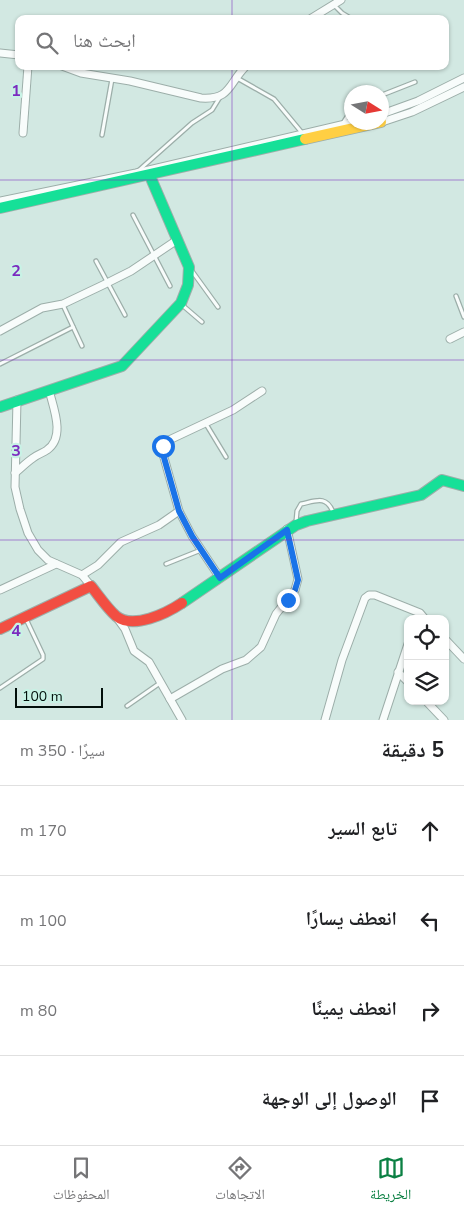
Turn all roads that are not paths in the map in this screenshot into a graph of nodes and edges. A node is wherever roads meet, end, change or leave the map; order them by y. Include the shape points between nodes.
1 (337, 2) edge
2 (316, 15) edge
3 (345, 15) edge
4 (0, 53) edge
5 (15, 55) edge
6 (28, 70) edge
7 (73, 70) edge
8 (243, 70) edge
9 (112, 78) junction
10 (236, 78) junction
11 (464, 78) edge
12 (415, 82) dead end
13 (464, 87) edge
14 (389, 92) edge
15 (220, 96) junction
16 (389, 111) edge
17 (389, 119) edge
18 (344, 122) edge
19 (342, 125) joint
20 (347, 130) edge
21 (23, 132) dead end
22 (303, 134) junction
23 (102, 135) dead end
24 (136, 173) junction
25 (150, 176) junction
26 (0, 201) edge
27 (0, 208) edge
28 (133, 215) dead end
29 (177, 240) junction
30 (154, 256) junction
31 (96, 261) dead end
32 (189, 266) junction
33 (108, 283) junction
34 (170, 286) dead end
35 (456, 296) dead end
36 (181, 303) junction
37 (63, 304) junction
38 (218, 307) dead end
39 (125, 315) dead end
40 (464, 317) edge
41 (202, 322) dead end
42 (73, 326) junction
43 (0, 330) edge
44 (464, 332) edge
45 (450, 339) dead end
46 (82, 346) dead end
47 (0, 364) edge
48 (48, 390) junction
49 (262, 391) dead end
50 (17, 400) junction
51 (0, 406) edge
52 (206, 424) junction
53 (226, 457) dead end
54 (15, 473) junction
55 (464, 486) edge
56 (179, 511) junction
57 (334, 515) junction
58 (292, 527) junction
59 (201, 550) junction
60 (56, 564) junction
61 (166, 564) dead end
62 (82, 575) junction
63 (220, 578) junction
64 (91, 586) junction
65 (0, 590) edge
66 (417, 615) edge
67 (25, 617) junction
68 (117, 617) junction
69 (0, 628) edge
70 (449, 644) edge
71 (404, 655) edge
72 (464, 659) edge
73 (398, 672) junction
74 (404, 678) edge
75 (160, 683) junction
76 (0, 688) edge
77 (170, 699) junction
78 (430, 705) edge
79 (128, 706) dead end
80 (182, 720) edge
81 (325, 720) edge
82 (383, 720) edge
83 (444, 720) edge

1 - 2 street
1 - 3 lane
4 - 5 street
6 - 21 street
7 - 9 street
8 - 10 street
9 - 15 street via 201,98
9 - 23 lane
10 - 15 street
10 - 22 lane via 274,98
11 - 16 street
12 - 14 lane
13 - 17 street
15 - 24 lane via 212,110 192,123
18 - 19 lane
19 - 22 street
20 - 25 street
22 - 24 street
24 - 26 street
25 - 27 street
25 - 29 street
28 - 30 lane
29 - 30 street
29 - 32 street
30 - 33 street
30 - 34 lane
31 - 33 lane
32 - 36 street via 188,292
32 - 38 lane
33 - 37 street
33 - 39 lane
35 - 40 lane
36 - 41 lane
36 - 48 street via 122,366
37 - 42 lane
37 - 43 street via 42,308
42 - 46 lane
42 - 47 lane
44 - 45 street
48 - 50 street
48 - 54 street via 56,422 54,442 48,450
49 - 52 street
50 - 51 street
50 - 54 street
52 - 53 lane
52 - 56 street via 167,441 163,446
54 - 60 street via 20,509 28,533 38,550
55 - 57 street via 442,480 421,495
56 - 59 street
56 - 62 street via 121,542 98,565
57 - 58 street
57 - 58 lane via 325,501 301,504
58 - 63 street
58 - 77 street via 298,580 295,590 276,614 261,647 246,660 222,669
59 - 61 lane
59 - 63 street
60 - 62 street
60 - 65 street
62 - 64 street
63 - 68 street via 156,616 142,621 125,621
64 - 67 street
64 - 68 street
66 - 81 street via 375,595 365,598 342,660
67 - 69 street
67 - 76 lane via 43,659
68 - 75 street via 134,651 149,662
70 - 72 street
71 - 73 street
73 - 74 street
73 - 82 street
75 - 77 street
75 - 79 lane
77 - 80 street
78 - 83 street

